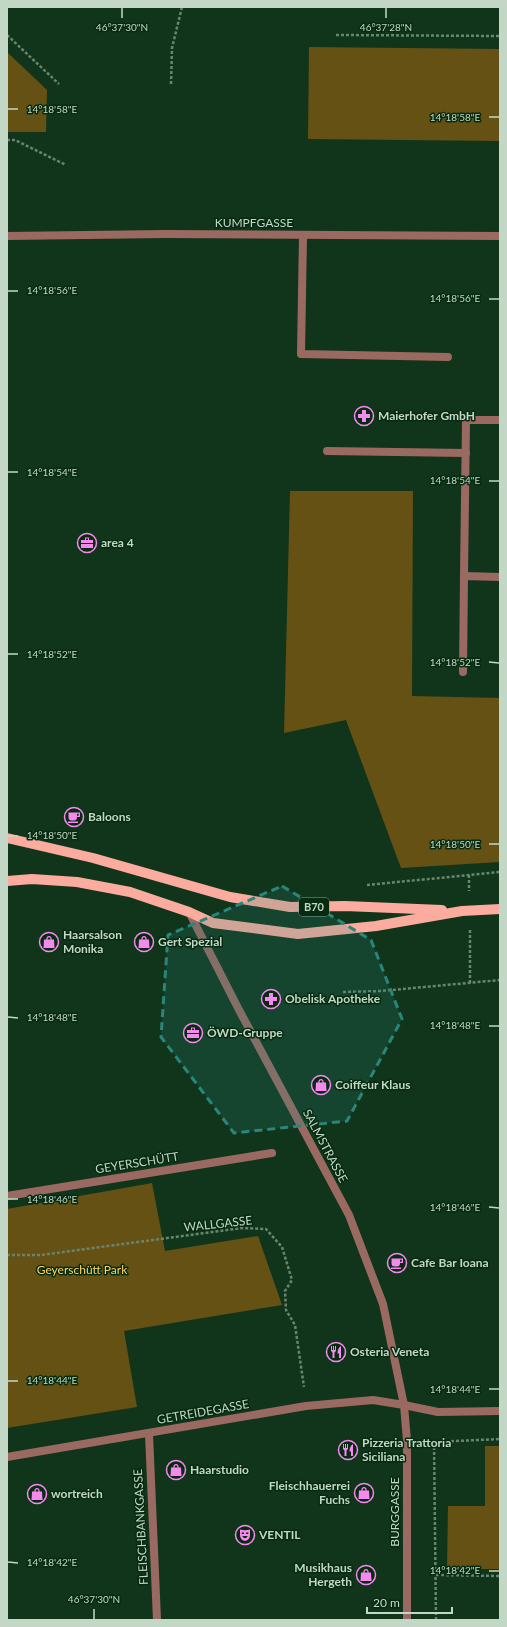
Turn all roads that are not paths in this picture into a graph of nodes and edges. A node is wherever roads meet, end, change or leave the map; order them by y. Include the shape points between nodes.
1 (303, 235) junction
2 (7, 236) edge
3 (500, 236) edge
4 (448, 357) dead end
5 (500, 420) edge
6 (327, 451) dead end
7 (466, 453) junction
8 (464, 576) junction
9 (500, 577) edge
10 (463, 672) dead end
11 (7, 838) edge
12 (7, 881) edge
13 (500, 908) edge
14 (462, 911) junction
15 (189, 912) junction
16 (272, 1153) dead end
17 (7, 1196) edge
18 (404, 1405) junction
19 (500, 1411) edge
20 (148, 1434) junction
21 (7, 1457) edge
22 (157, 1620) edge
23 (407, 1620) edge

1 - 2 street, KUMPFGASSE
1 - 3 street, KUMPFGASSE
1 - 4 street via 301,354
5 - 7 street via 466,420
6 - 7 street
7 - 8 street
8 - 9 street
8 - 10 street
11 - 14 main road, B70 via 93,858 230,897 290,907 345,906
12 - 15 main road, B70 via 32,879 77,882 130,892
13 - 14 main road, B70
14 - 15 main road, B70 via 376,926 298,934 213,923
15 - 18 street, SALMSTRASSE via 349,1215 383,1304
16 - 17 street, GEYERSCHÜTT
18 - 19 street, GETREIDEGASSE via 438,1412
18 - 20 street, GETREIDEGASSE via 373,1400 306,1406
18 - 23 street, BURGGASSE via 407,1441
20 - 21 street, GETREIDEGASSE
20 - 22 street, FLEISCHBANKGASSE

